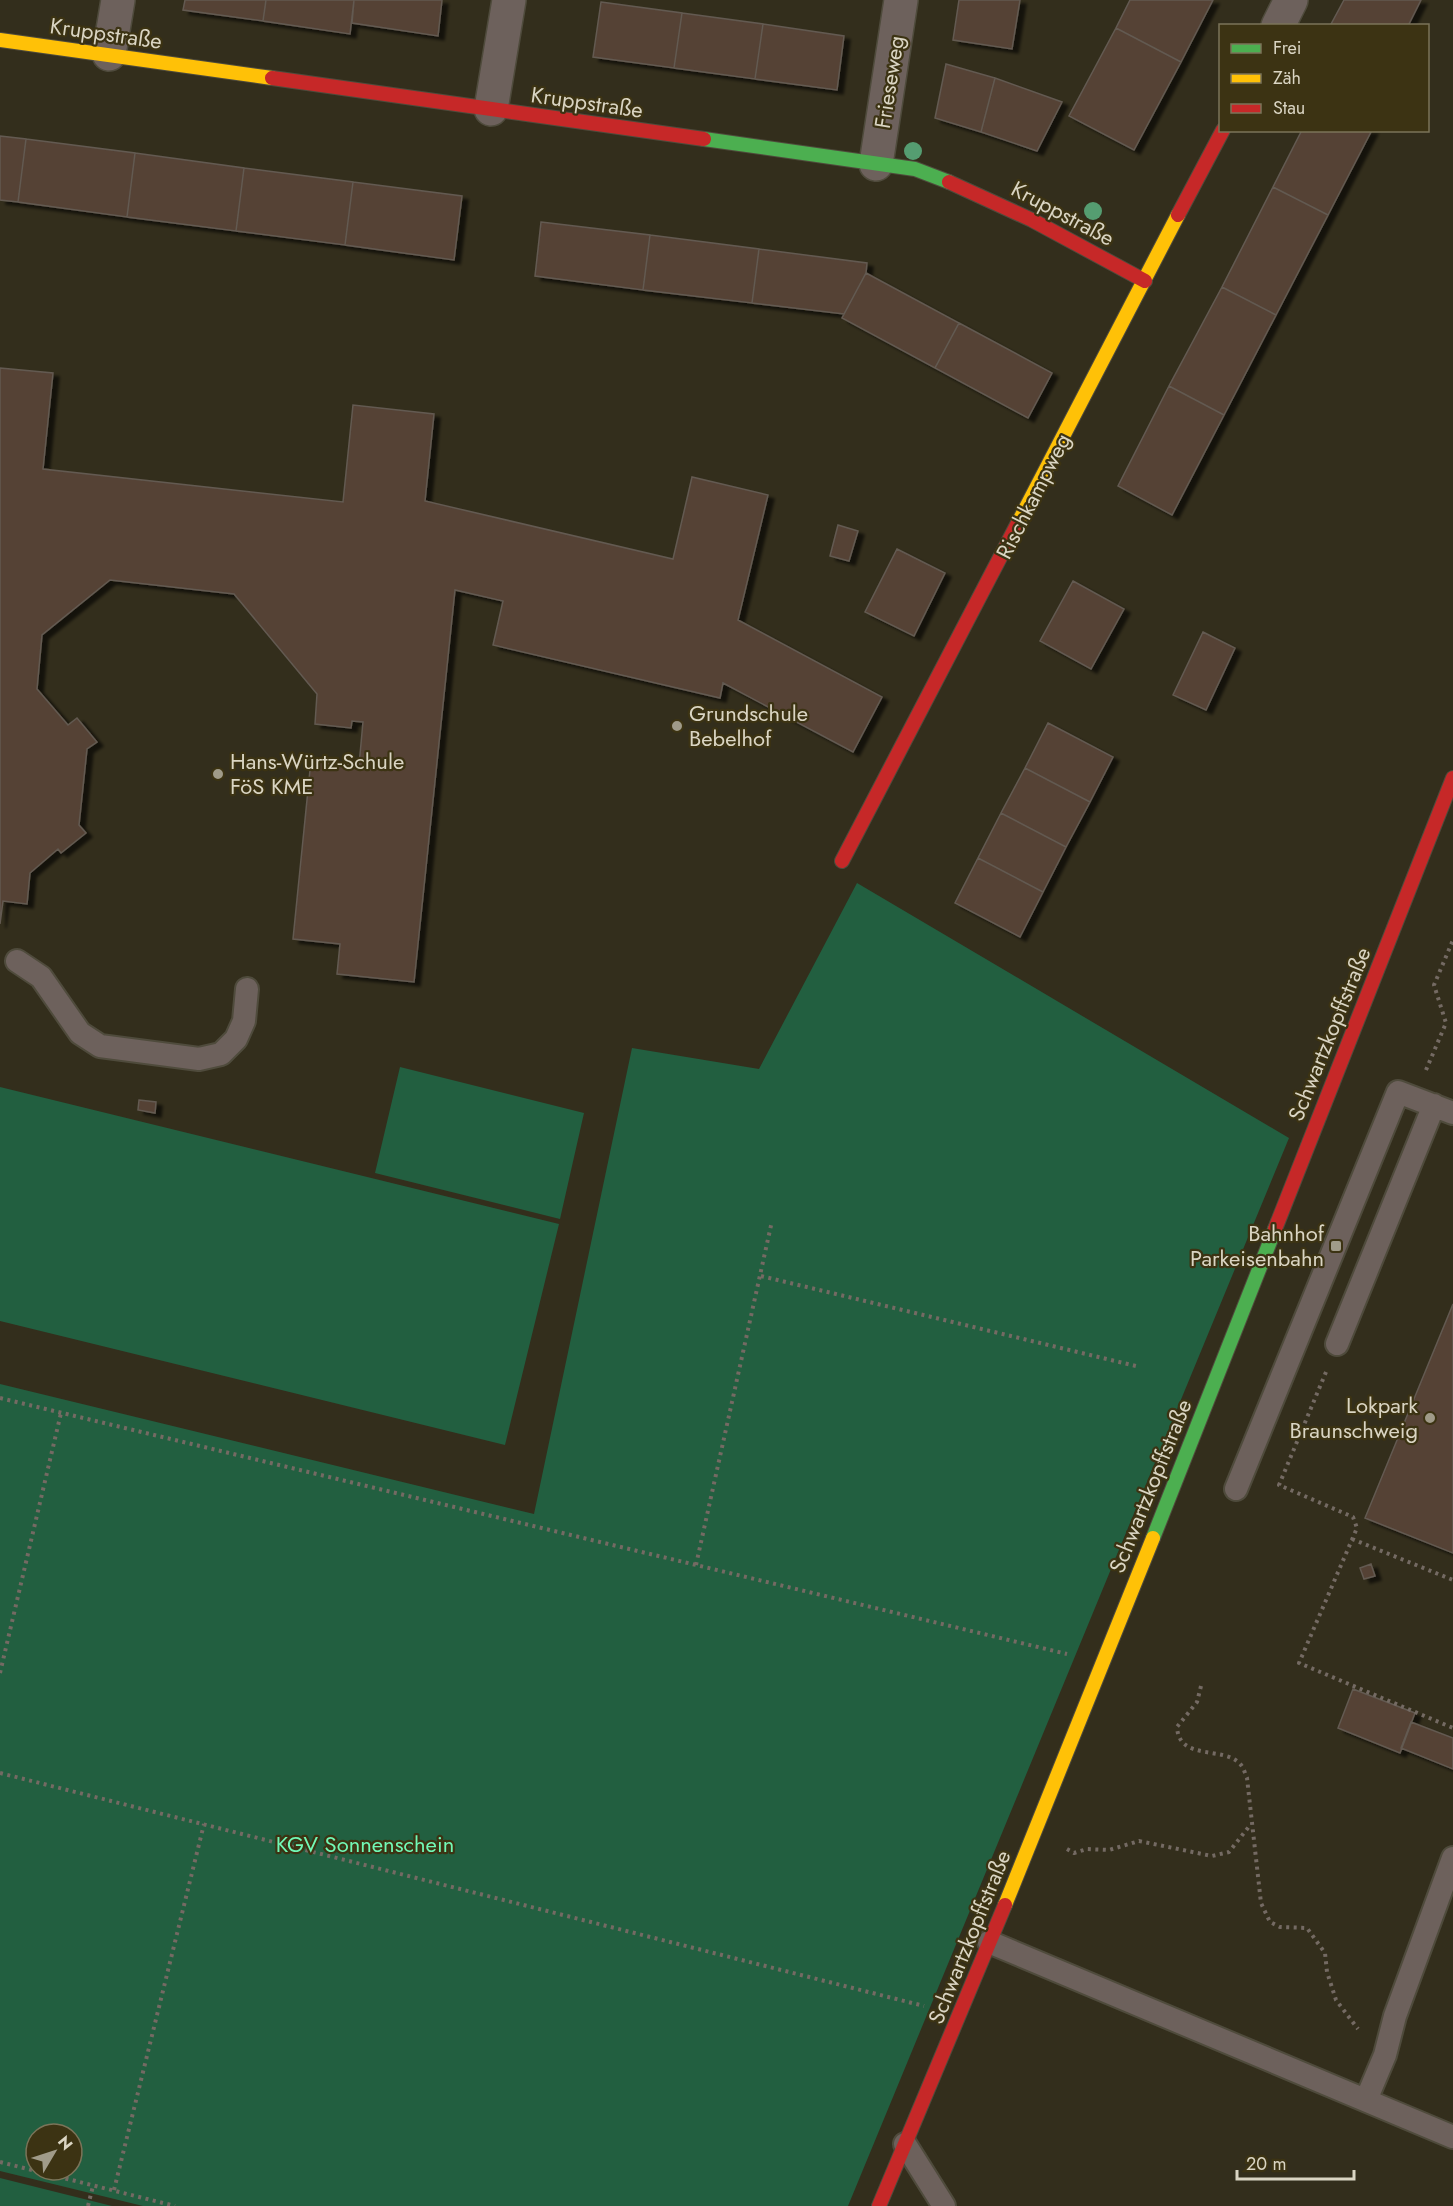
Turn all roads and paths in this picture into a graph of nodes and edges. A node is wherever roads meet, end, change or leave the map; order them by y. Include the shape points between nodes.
1 (118, 0) edge
2 (509, 0) edge
3 (901, 0) edge
4 (1291, 0) edge
5 (1279, 24) edge
6 (0, 40) edge
7 (109, 54) junction
8 (491, 109) junction
9 (1222, 132) edge
10 (876, 164) junction
11 (1145, 281) junction
12 (1453, 778) edge
13 (842, 861) dead end
14 (1453, 940) edge
15 (17, 961) dead end
16 (246, 989) dead end
17 (1434, 1105) edge
18 (772, 1221) dead end
19 (761, 1275) junction
20 (1337, 1344) joint
21 (1140, 1367) dead end
22 (0, 1398) edge
23 (61, 1413) junction
24 (1236, 1489) dead end
25 (1352, 1539) junction
26 (696, 1565) junction
27 (1453, 1580) edge
28 (1102, 1667) junction
29 (0, 1673) edge
30 (1201, 1686) dead end
31 (1453, 1728) edge
32 (0, 1773) edge
33 (204, 1824) junction
34 (1251, 1824) junction
35 (1034, 1833) junction
36 (1453, 1858) edge
37 (989, 1942) junction
38 (960, 2016) junction
39 (1395, 2016) junction
40 (1366, 2100) junction
41 (1453, 2137) edge
42 (905, 2144) junction
43 (0, 2162) edge
44 (93, 2186) junction
45 (114, 2190) junction
46 (88, 2206) edge
47 (175, 2206) edge
48 (879, 2206) edge
49 (944, 2206) edge

1 - 7 street
2 - 8 street
3 - 10 street, Frieseweg
4 - 5 street
6 - 7 street, Kruppstraße
7 - 8 street, Kruppstraße
8 - 10 street, Kruppstraße
9 - 11 street, Rischkampweg
10 - 11 street, Kruppstraße via 915,169 955,183
11 - 13 street, Rischkampweg
12 - 28 street, Schwartzkopffstraße
14 - 17 path via 1434,985 1446,1023
15 - 16 lane via 41,977 80,1033 100,1046 199,1059 221,1054 236,1039 244,1022
17 - 20 lane
17 - 24 lane via 1398,1092
18 - 19 path
19 - 21 path
19 - 26 path
20 - 25 path via 1279,1485 1353,1517 1357,1528
22 - 23 path
23 - 26 path
23 - 29 path
25 - 27 path
25 - 31 path via 1299,1663
26 - 28 path via 1076,1656
28 - 35 street, Schwartzkopffstraße
30 - 34 path via 1197,1702 1177,1727 1178,1735 1193,1749 1241,1764 1247,1778
32 - 33 path
33 - 38 path
33 - 45 path
34 - 35 path via 1229,1852 1212,1856 1139,1841 1109,1850 1074,1853
34 - 39 path via 1261,1903 1270,1922 1280,1927 1307,1928 1325,1953 1336,2000 1360,2031 1381,2028
35 - 37 street, Schwartzkopffstraße
36 - 39 lane
37 - 38 street, Schwartzkopffstraße
37 - 40 lane
38 - 42 street, Schwartzkopffstraße
39 - 40 lane via 1386,2055
40 - 41 lane
42 - 48 street, Schwartzkopffstraße
42 - 49 lane
43 - 44 path
44 - 45 path
44 - 46 path
45 - 47 path

